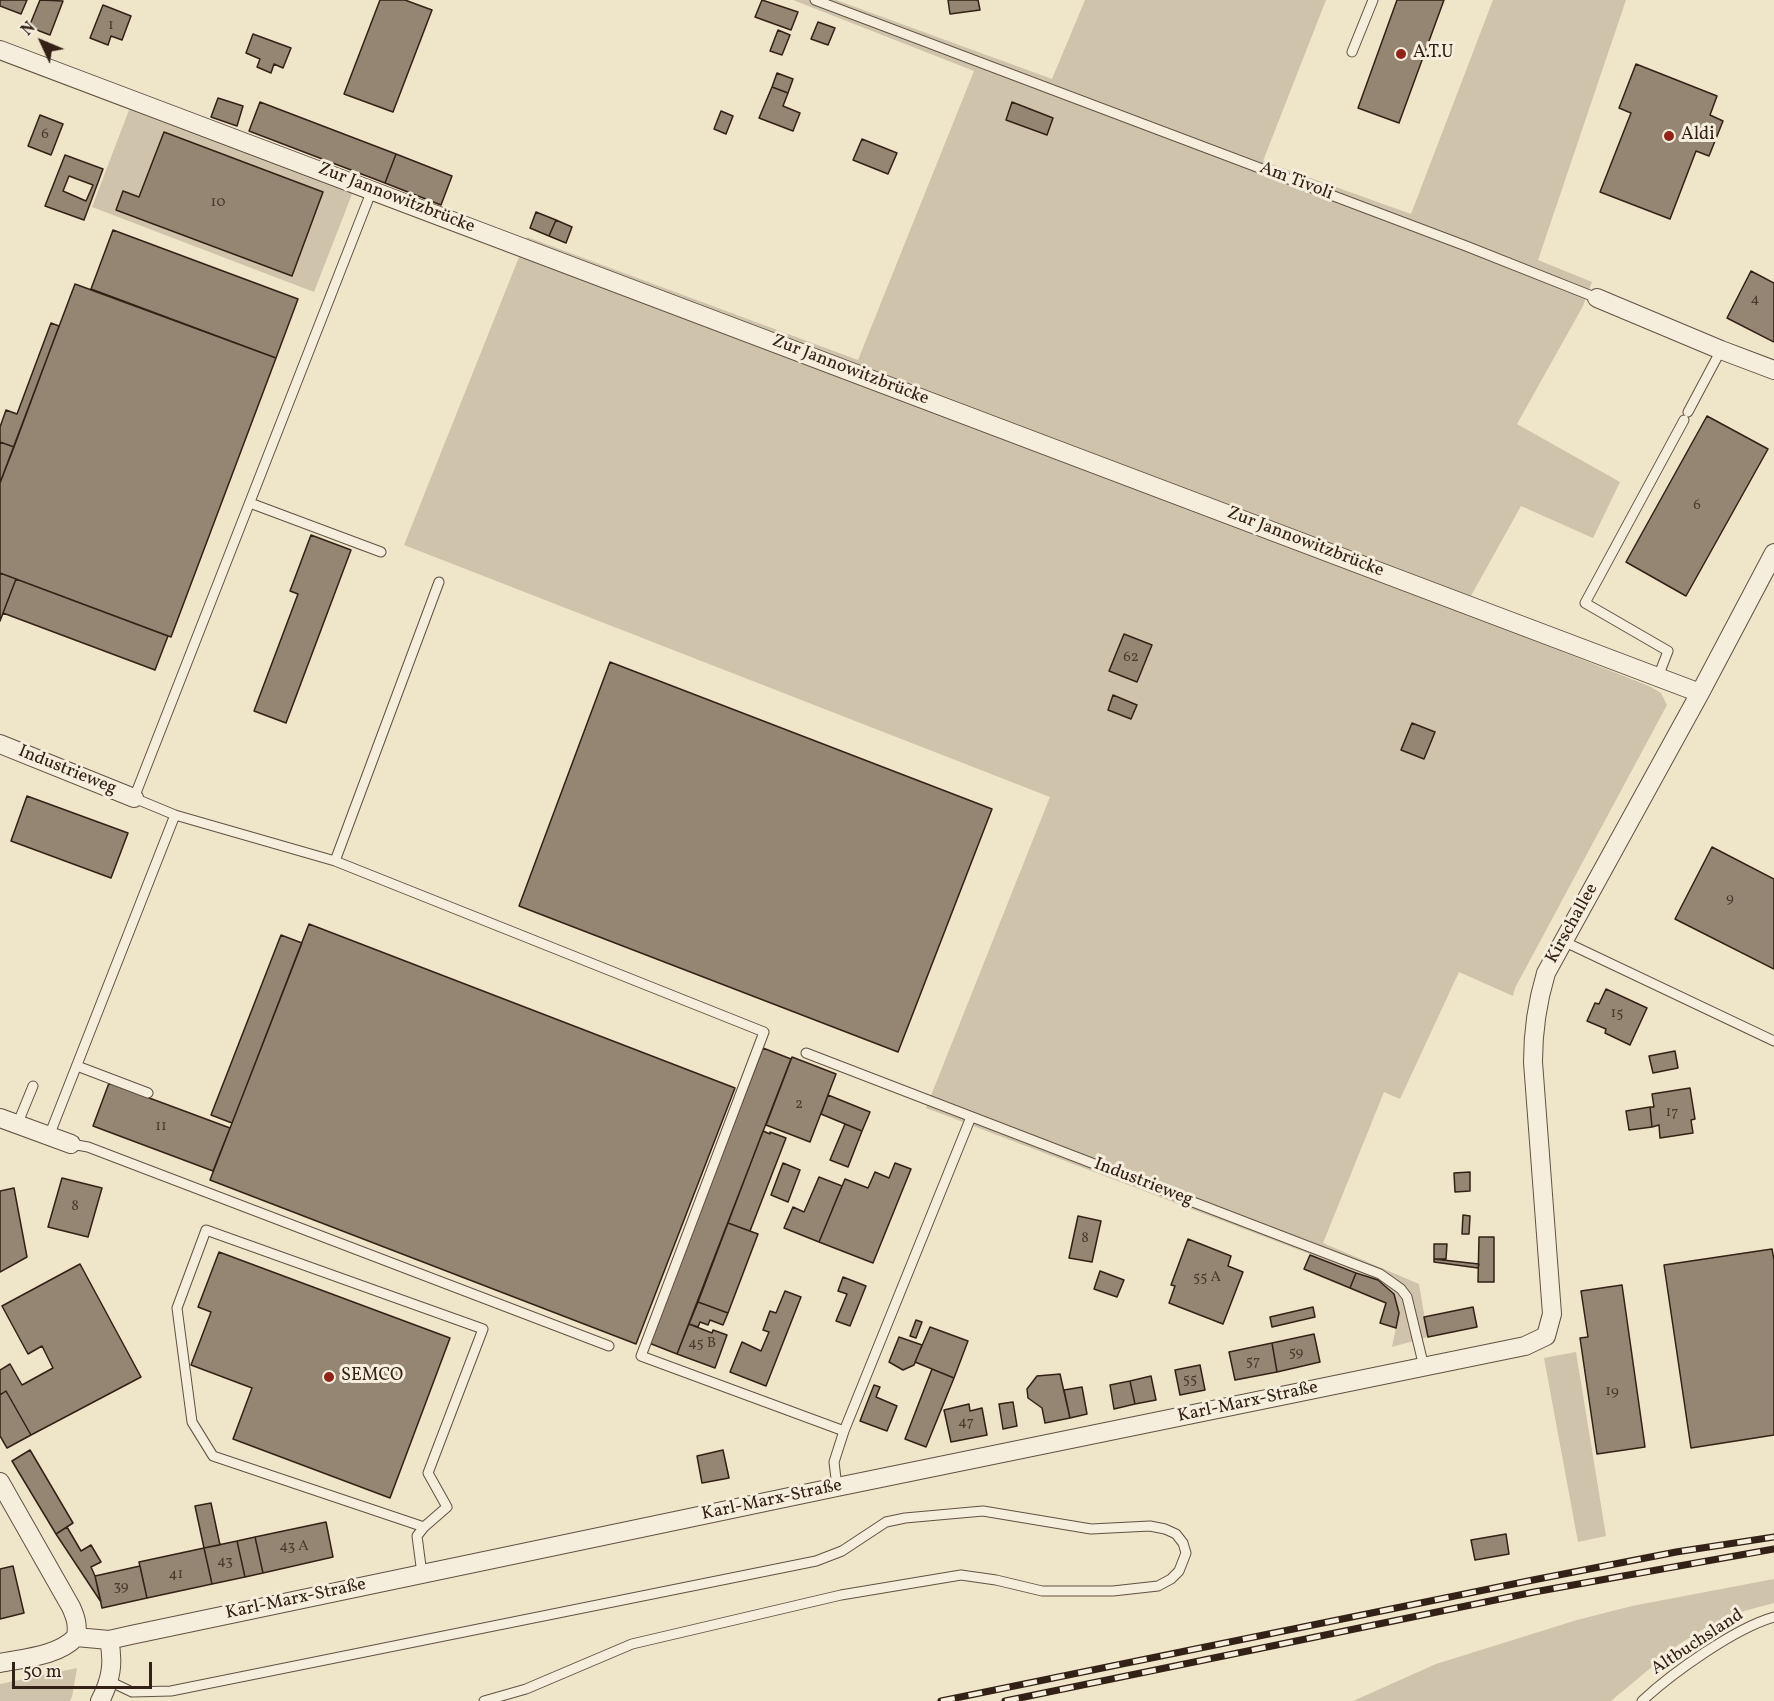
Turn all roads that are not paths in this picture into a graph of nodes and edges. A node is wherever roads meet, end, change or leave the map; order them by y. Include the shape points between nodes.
1 (815, 0) edge
2 (1373, 0) edge
3 (0, 50) edge
4 (1352, 52) dead end
5 (372, 189) junction
6 (1598, 298) joint
7 (1721, 351) junction
8 (1774, 370) edge
9 (249, 503) junction
10 (381, 552) dead end
11 (1774, 553) edge
12 (439, 582) dead end
13 (1658, 677) junction
14 (1700, 693) junction
15 (0, 744) edge
16 (134, 798) junction
17 (175, 815) junction
18 (335, 861) junction
19 (1563, 941) junction
20 (1774, 1041) edge
21 (806, 1053) dead end
22 (77, 1066) junction
23 (33, 1086) dead end
24 (148, 1093) dead end
25 (971, 1117) junction
26 (8, 1122) edge
27 (49, 1136) junction
28 (71, 1144) joint
29 (1546, 1336) joint
30 (609, 1346) dead end
31 (1424, 1367) junction
32 (844, 1431) junction
33 (0, 1482) edge
34 (837, 1487) junction
35 (424, 1527) junction
36 (422, 1574) junction
37 (1774, 1617) edge
38 (76, 1637) junction
39 (109, 1640) junction
40 (0, 1663) edge
41 (109, 1681) junction
42 (141, 1696) edge
43 (100, 1701) edge
44 (484, 1701) edge
45 (1642, 1701) edge

1 - 6 lane, Am Tivoli
2 - 4 lane
3 - 5 street, Zur Jannowitzbrücke
5 - 9 lane
5 - 13 street, Zur Jannowitzbrücke
6 - 7 street, Am Tivoli
7 - 8 street, Am Tivoli
7 - 13 lane via 1585,603 1668,651
9 - 10 lane
9 - 16 lane
11 - 14 street, Kirschallee
12 - 18 lane
13 - 14 street, Zur Jannowitzbrücke
14 - 19 street, Kirschallee
15 - 16 street, Industrieweg
16 - 17 lane
17 - 18 lane
17 - 22 lane
18 - 32 lane via 764,1032 641,1356
19 - 20 lane
19 - 29 street, Kirschallee via 1538,998 1533,1032 1552,1314
21 - 25 lane, Industrieweg
22 - 24 lane
22 - 27 lane
23 - 26 lane
25 - 31 lane, Industrieweg via 1380,1274 1407,1297
25 - 32 lane
26 - 27 street
27 - 28 street
28 - 30 lane via 88,1147
29 - 31 street, Karl-Marx-Straße via 1525,1346
31 - 34 street, Karl-Marx-Straße
32 - 34 lane via 834,1462
33 - 38 street via 76,1619
34 - 36 street, Karl-Marx-Straße
35 - 35 lane via 213,1456 192,1422 177,1308 206,1230 483,1329 428,1473 447,1507
35 - 36 lane via 417,1536
36 - 39 street, Karl-Marx-Straße
37 - 45 lane, Altbuchsland via 1731,1637
38 - 39 street, Karl-Marx-Straße
38 - 40 street via 60,1649
39 - 41 street via 113,1657
41 - 42 lane
41 - 43 street
42 - 44 lane via 816,1561 842,1551 886,1522 905,1518 983,1511 1091,1529 1150,1526 1176,1534 1184,1543 1186,1553 1179,1571 1158,1586 1113,1591 1042,1591 961,1575 841,1595 632,1644 526,1689

